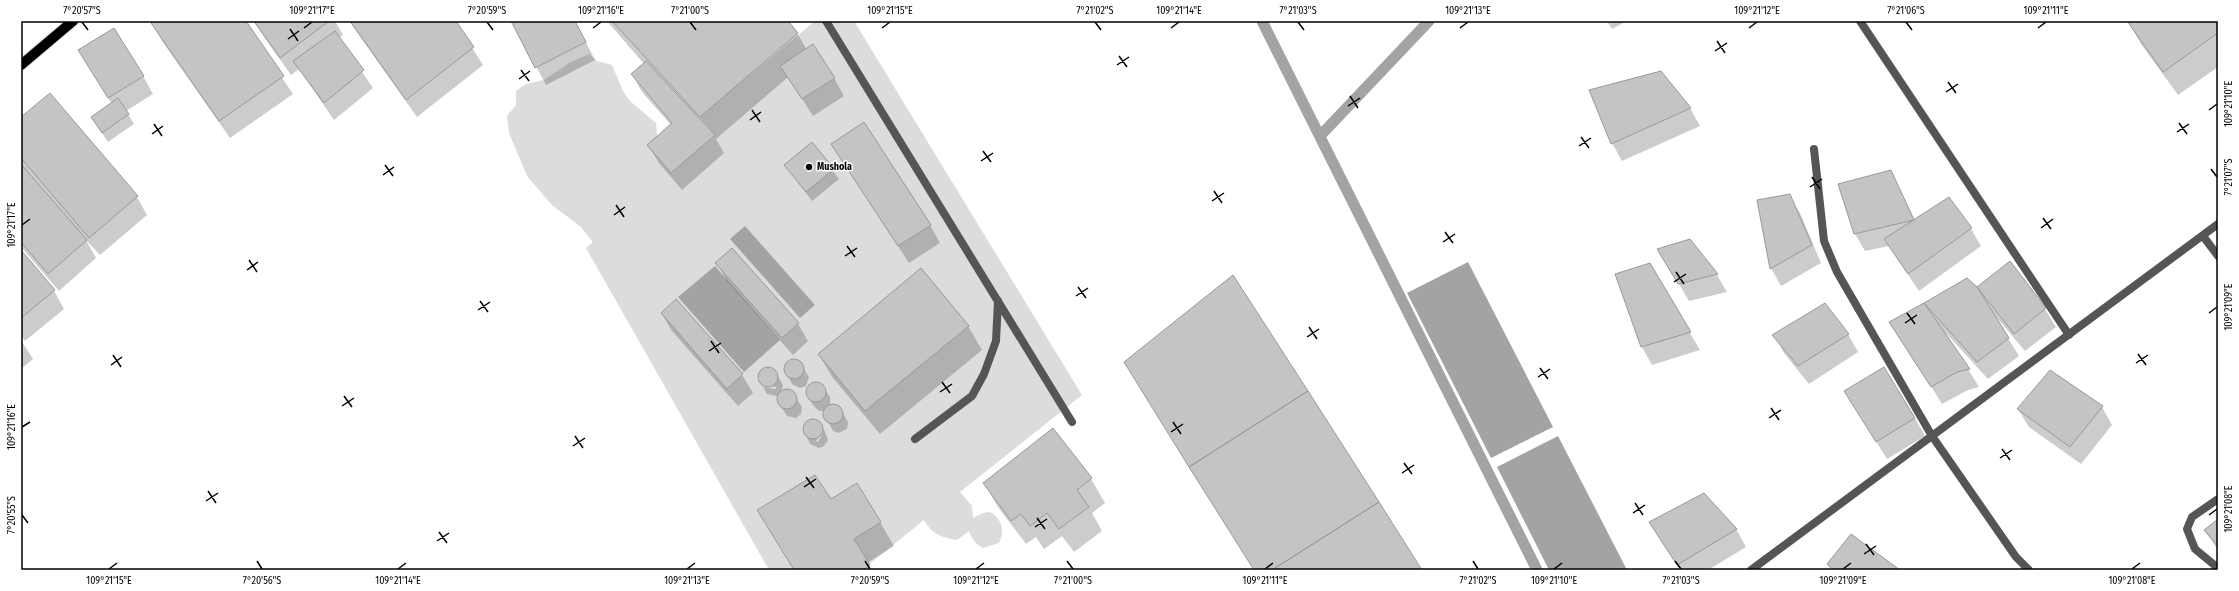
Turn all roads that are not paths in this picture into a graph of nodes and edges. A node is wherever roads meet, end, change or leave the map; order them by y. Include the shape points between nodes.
1 (73, 21) edge
2 (826, 21) edge
3 (1860, 21) edge
4 (21, 65) edge
5 (1814, 149) dead end
6 (2218, 224) edge
7 (2203, 236) junction
8 (2218, 256) edge
9 (998, 301) junction
10 (2069, 335) junction
11 (1072, 422) dead end
12 (1932, 436) junction
13 (915, 439) dead end
14 (2218, 499) edge
15 (2218, 568) edge
16 (1751, 570) edge
17 (2029, 570) edge

1 - 4 main road
2 - 9 street
3 - 10 street
5 - 12 street via 1824,241 1841,278
6 - 7 street
7 - 8 street
7 - 10 street
9 - 11 street
9 - 13 street via 996,341 984,374 972,396
10 - 12 street
12 - 16 street
12 - 17 street via 2016,557
14 - 15 street via 2192,517 2187,529 2195,549

